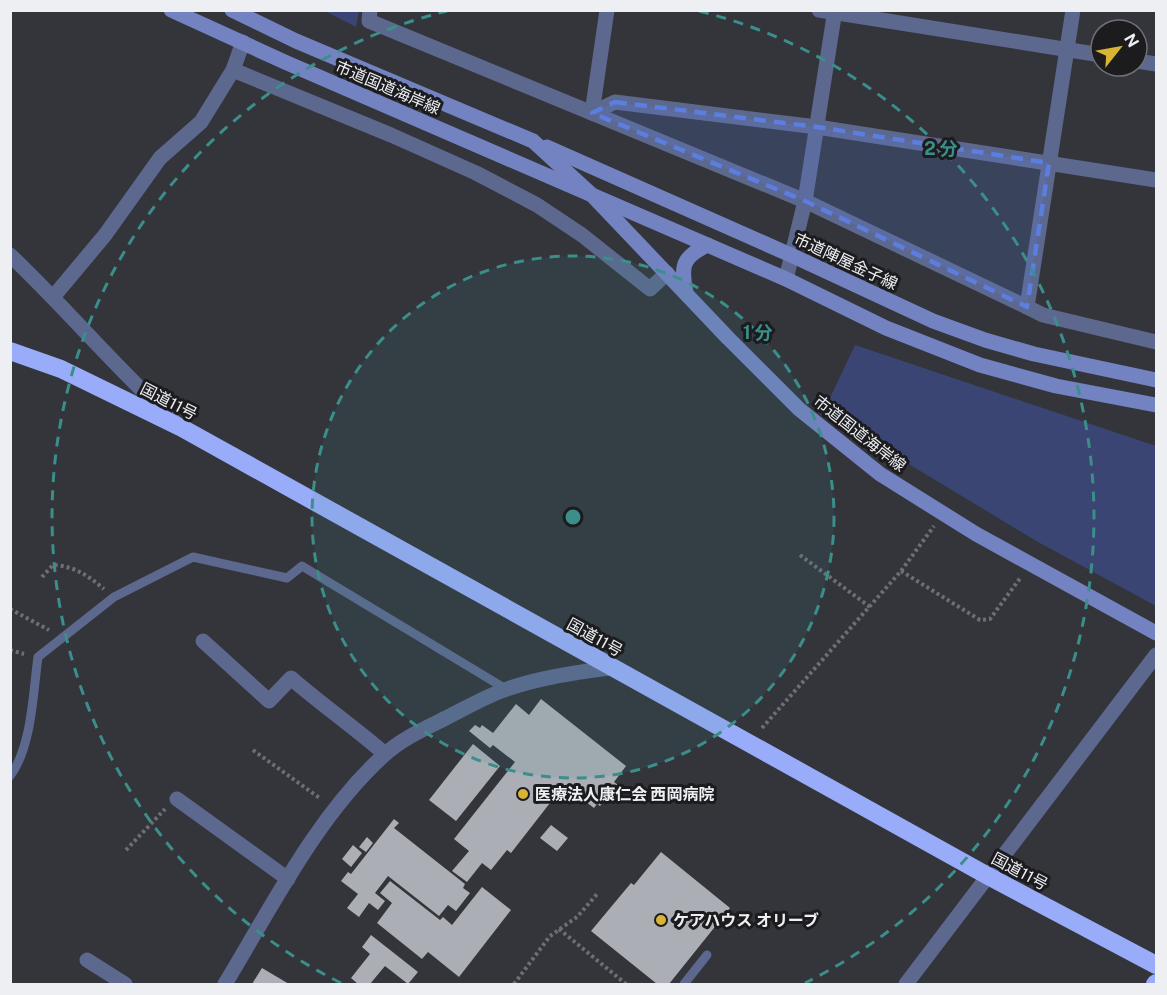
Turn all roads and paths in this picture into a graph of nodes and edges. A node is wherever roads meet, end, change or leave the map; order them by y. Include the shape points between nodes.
1 (171, 10) edge
2 (232, 10) edge
3 (370, 10) edge
4 (607, 10) edge
5 (819, 10) edge
6 (1073, 10) edge
7 (835, 12) edge
8 (252, 15) edge
9 (243, 42) junction
10 (1067, 50) junction
11 (1089, 53) edge
12 (233, 70) junction
13 (592, 112) junction
14 (817, 127) junction
15 (533, 141) junction
16 (1049, 163) junction
17 (1156, 180) edge
18 (592, 195) junction
19 (806, 201) junction
20 (708, 245) junction
21 (10, 255) edge
22 (793, 256) junction
23 (667, 273) junction
24 (786, 279) junction
25 (686, 293) junction
26 (54, 296) junction
27 (1027, 307) junction
28 (1156, 342) edge
29 (10, 351) edge
30 (1156, 380) edge
31 (1156, 405) edge
32 (182, 428) junction
33 (943, 513) junction
34 (800, 555) dead end
35 (1031, 564) junction
36 (901, 571) junction
37 (42, 578) dead end
38 (114, 597) junction
39 (870, 607) junction
40 (10, 609) edge
41 (1156, 633) edge
42 (59, 640) junction
43 (203, 641) dead end
44 (1156, 655) edge
45 (610, 668) junction
46 (506, 689) junction
47 (748, 744) junction
48 (253, 750) dead end
49 (385, 754) junction
50 (10, 776) edge
51 (177, 799) joint
52 (334, 808) junction
53 (126, 850) dead end
54 (988, 876) junction
55 (288, 879) junction
56 (598, 893) dead end
57 (559, 929) junction
58 (707, 955) dead end
59 (87, 960) dead end
60 (1156, 965) edge
61 (125, 984) edge
62 (225, 984) edge
63 (514, 984) edge
64 (626, 984) edge
65 (684, 984) edge
66 (906, 984) edge

1 - 9 street, 市道国道海岸線
2 - 8 street, 市道国道海岸線
3 - 13 street via 369,21
4 - 13 street
5 - 7 street
6 - 10 street
7 - 10 street
7 - 14 street
8 - 9 street
8 - 15 street, 市道国道海岸線 via 296,41
9 - 12 street
9 - 18 street, 市道国道海岸線
10 - 11 street
10 - 16 street
12 - 23 street via 392,135 537,205 650,289
12 - 26 street via 201,122 159,158 105,235
13 - 14 street via 615,102
13 - 19 street
14 - 16 street
14 - 19 street
15 - 18 street, 市道国道海岸線
15 - 22 street, 市道陣屋金子線
16 - 17 street
16 - 27 street
18 - 20 street
18 - 23 street, 市道国道海岸線
19 - 22 street
19 - 27 street
20 - 24 street
20 - 25 street via 695,250 686,260 682,270
21 - 26 street
22 - 24 street
22 - 30 street, 市道陣屋金子線 via 933,321 985,340
23 - 25 street, 市道国道海岸線
24 - 31 street via 886,328 980,365 1056,386
25 - 33 street, 市道国道海岸線 via 799,409 880,474
26 - 32 street
27 - 28 street via 1043,315
29 - 32 highway, 国道11号 via 61,369
32 - 45 highway, 国道11号
33 - 35 street, 市道国道海岸線
33 - 36 path
34 - 39 path
35 - 36 path via 990,619 980,620
35 - 41 street, 市道国道海岸線
36 - 39 path
37 - 38 path via 53,566 64,566 85,573
38 - 42 lane
38 - 46 lane via 193,557 287,578 302,566
39 - 47 path
40 - 42 path via 47,628
42 - 50 lane via 38,657 27,732
43 - 49 street via 269,701 291,678
44 - 54 street
45 - 46 street via 549,676
45 - 47 highway, 国道11号
46 - 49 street via 416,733
47 - 54 highway, 国道11号
48 - 52 path
49 - 52 street
51 - 53 path
51 - 55 street
52 - 55 street
54 - 60 highway, 国道11号
54 - 66 street
55 - 62 street
56 - 57 path via 577,917
57 - 63 path
57 - 64 path
58 - 65 lane
59 - 61 street

